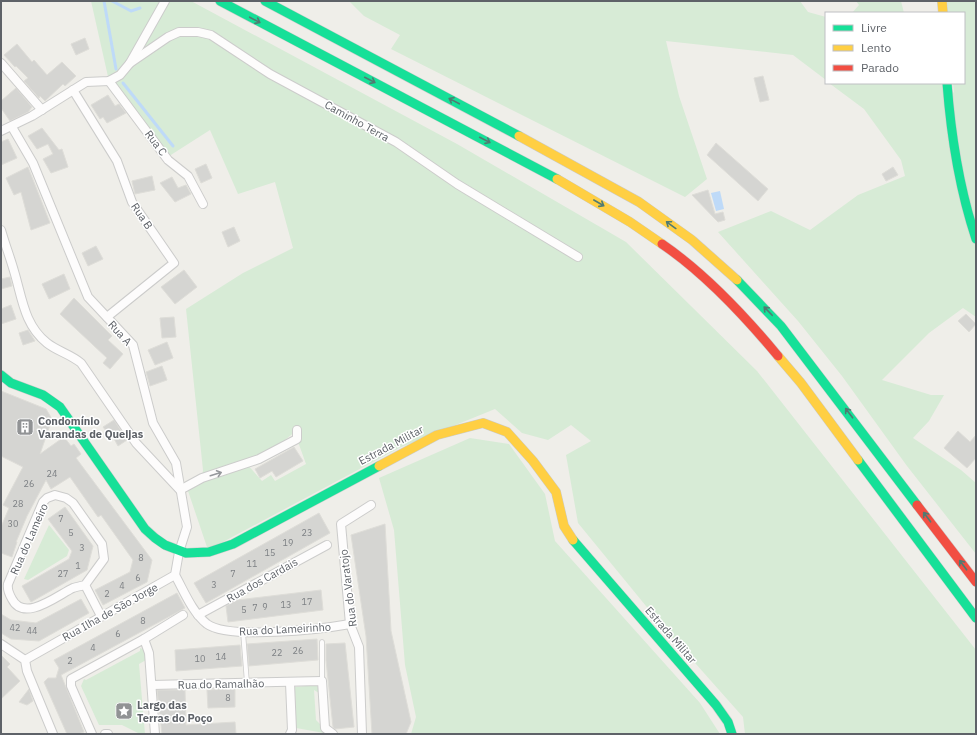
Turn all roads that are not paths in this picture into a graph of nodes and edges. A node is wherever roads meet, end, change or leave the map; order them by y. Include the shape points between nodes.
1 (165, 1) edge
2 (220, 1) edge
3 (265, 1) edge
4 (942, 1) edge
5 (943, 12) edge
6 (1, 63) edge
7 (130, 63) junction
8 (109, 81) junction
9 (947, 84) edge
10 (74, 90) junction
11 (42, 110) junction
12 (12, 127) junction
13 (1, 131) edge
14 (203, 204) dead end
15 (1, 230) edge
16 (976, 239) edge
17 (578, 257) dead end
18 (107, 317) junction
19 (1, 375) edge
20 (297, 430) dead end
21 (180, 490) junction
22 (371, 505) dead end
23 (327, 545) dead end
24 (179, 552) junction
25 (175, 575) junction
26 (976, 582) edge
27 (85, 585) junction
28 (183, 615) dead end
29 (198, 615) junction
30 (101, 616) junction
31 (976, 618) edge
32 (350, 624) junction
33 (243, 632) junction
34 (144, 639) junction
35 (322, 642) dead end
36 (1, 644) edge
37 (25, 660) junction
38 (322, 681) junction
39 (290, 683) junction
40 (152, 684) junction
41 (247, 684) junction
42 (53, 734) edge
43 (92, 734) edge
44 (105, 734) edge
45 (108, 734) edge
46 (155, 734) edge
47 (290, 734) edge
48 (333, 734) edge
49 (362, 734) edge
50 (732, 734) edge

1 - 7 street
2 -> 31 main road via 540,169 630,222 680,256 723,295 801,383
26 -> 3 main road via 782,326 738,281 692,240 639,202
4 - 5 main road
6 - 11 street
7 - 8 street via 120,75
7 - 17 street, Caminho Terra via 179,32 211,35 270,74 396,142 457,184
8 - 10 street via 86,82
8 - 14 street, Rua C via 168,160 188,176
9 - 16 main road via 954,151
10 - 11 street
10 - 18 street, Rua B via 117,160 132,202 174,263
11 - 12 street
12 - 13 street
12 - 18 street, Rua A via 33,163 88,297
15 - 21 street via 22,305 31,325 47,343 81,363 136,443
18 - 21 street, Rua A via 133,345 153,423 176,463
19 - 24 main road, Estrada Militar via 11,383 43,395 60,407 145,529 160,543
21 -> 20 street via 202,478 259,459 297,439
21 - 24 street, Rua A via 187,527
22 - 32 street, Rua do Varatojo via 341,524
23 - 29 street, Rua dos Cardais
24 - 25 street
24 - 50 main road, Estrada Militar via 202,554 218,551 437,435 483,423 507,432 533,461 556,492 564,526 571,538 716,705 728,722
25 - 29 street, Rua do Lameirinho
25 - 30 street, Rua Ilha de São Jorge
27 - 27 street, Rua do Lameiro via 102,563 104,549 70,500 62,496 50,497 41,508 7,589 15,603 21,607 33,608
27 - 30 street
28 - 34 street
29 - 33 street, Rua do Lameirinho via 208,625 221,630
30 - 37 street, Rua Ilha de São Jorge
32 - 33 street, Rua do Lameirinho via 323,629
32 - 49 street, Rua do Varatojo via 359,647
33 - 41 lane
34 - 40 street via 150,653
34 - 43 street via 71,679 71,686
35 - 38 lane
36 - 37 street
37 - 42 street via 27,671
38 - 39 street, Rua do Ramalhão
38 - 48 street via 325,728
39 - 41 street, Rua do Ramalhão
39 - 47 street
40 - 41 street, Rua do Ramalhão
40 - 46 street
44 - 45 street

